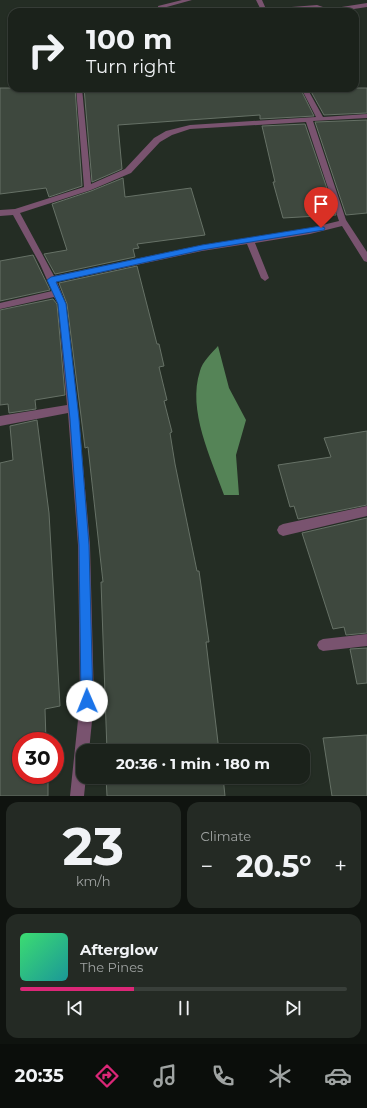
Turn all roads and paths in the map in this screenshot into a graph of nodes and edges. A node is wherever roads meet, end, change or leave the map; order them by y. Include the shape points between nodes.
1 (189, 0) edge
2 (367, 5) edge
3 (160, 8) edge
4 (307, 8) edge
5 (320, 8) edge
6 (348, 8) edge
7 (79, 92) edge
8 (306, 92) edge
9 (367, 116) edge
10 (321, 119) junction
11 (309, 120) junction
12 (88, 188) junction
13 (16, 212) junction
14 (0, 213) edge
15 (344, 223) junction
16 (250, 240) junction
17 (366, 255) edge
18 (265, 278) dead end
19 (51, 280) junction
20 (57, 293) junction
21 (0, 306) edge
22 (73, 408) junction
23 (0, 421) edge
24 (367, 511) edge
25 (283, 530) dead end
26 (367, 640) edge
27 (323, 645) dead end
28 (77, 796) edge

1 - 3 street
2 - 6 street
4 - 5 street
7 - 12 street
8 - 10 street
9 - 10 street
10 - 11 street
11 - 12 street via 190,127 169,133 157,140 128,171
11 - 15 street
12 - 13 street
13 - 14 street
13 - 19 street
15 - 16 street
15 - 17 street
16 - 18 street
16 - 19 street
19 - 20 street
20 - 21 street
20 - 22 street via 62,304
22 - 23 street
22 - 28 street via 84,545 87,701
24 - 25 street
26 - 27 street

